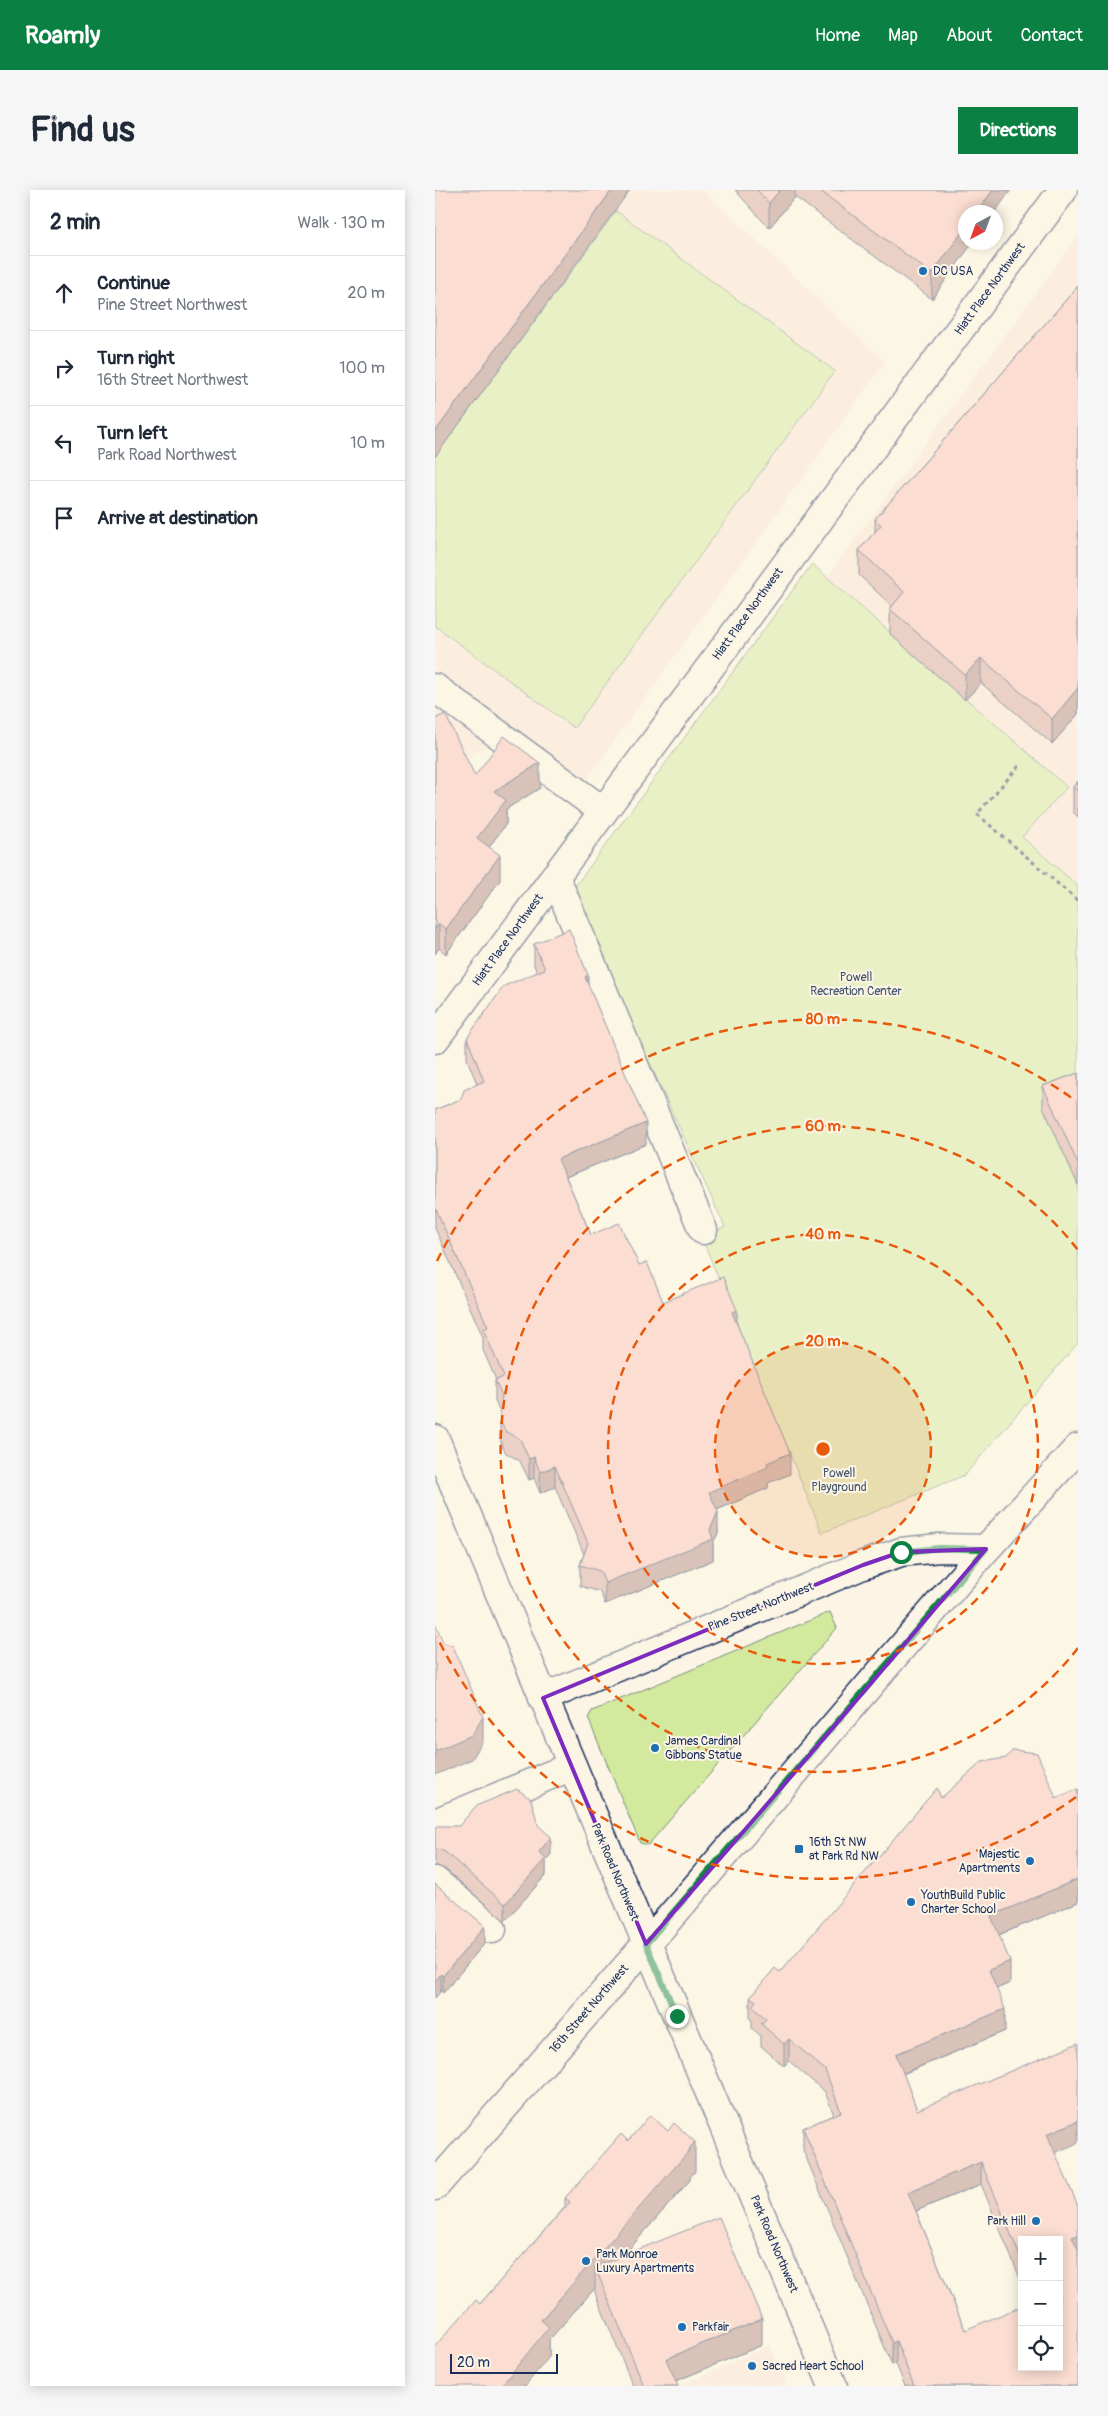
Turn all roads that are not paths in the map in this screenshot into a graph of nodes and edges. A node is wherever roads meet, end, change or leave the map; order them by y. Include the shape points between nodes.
1 (1063, 190) edge
2 (435, 688) edge
3 (603, 811) junction
4 (555, 876) junction
5 (435, 1039) edge
6 (703, 1230) dead end
7 (435, 1439) edge
8 (1078, 1448) edge
9 (986, 1549) junction
10 (543, 1698) junction
11 (572, 1766) junction
12 (435, 1823) edge
13 (435, 1881) edge
14 (492, 1929) dead end
15 (646, 1944) junction
16 (435, 2186) edge
17 (833, 2386) edge

1 - 3 main road, Hiatt Place Northwest
2 - 3 main road
3 - 4 main road, Hiatt Place Northwest
4 - 5 main road, Hiatt Place Northwest
4 - 6 main road
7 - 10 main road, Park Road Northwest
8 - 9 main road, 16th Street Northwest
9 - 10 main road, Pine Street Northwest via 939,1548 901,1552
9 - 15 main road, 16th Street Northwest
10 - 11 main road, Park Road Northwest
11 - 12 main road
11 - 15 main road, Park Road Northwest
13 - 14 main road
15 - 16 main road, 16th Street Northwest
15 - 17 main road, Park Road Northwest

